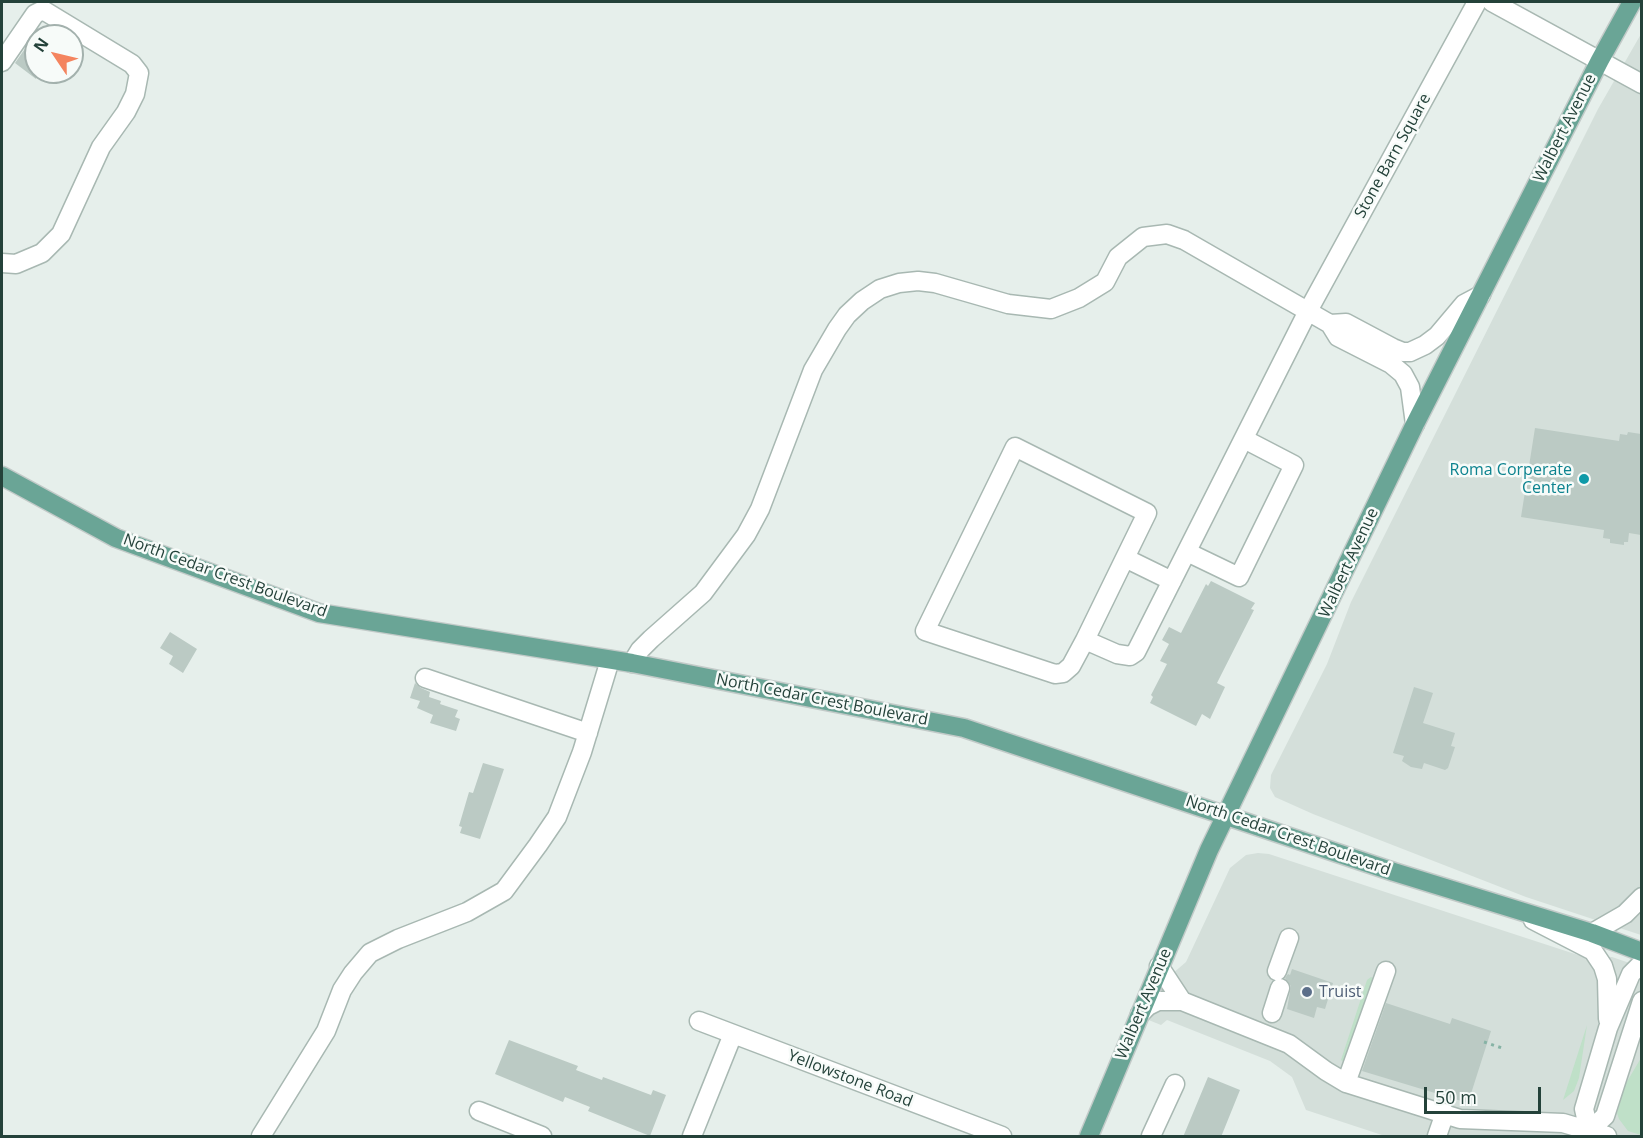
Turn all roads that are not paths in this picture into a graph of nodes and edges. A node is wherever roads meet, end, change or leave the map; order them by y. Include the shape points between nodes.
1 (1477, 2) edge
2 (1492, 2) edge
3 (1632, 2) edge
4 (1600, 60) junction
5 (2, 62) edge
6 (1641, 84) edge
7 (2, 263) edge
8 (1480, 295) junction
9 (1308, 311) junction
10 (1330, 324) junction
11 (1415, 424) junction
12 (1244, 439) junction
13 (2, 476) edge
14 (1187, 552) junction
15 (1125, 558) junction
16 (1172, 581) junction
17 (1085, 640) junction
18 (610, 660) junction
19 (632, 663) junction
20 (425, 678) dead end
21 (588, 733) junction
22 (1226, 816) junction
23 (1641, 897) edge
24 (1512, 910) junction
25 (1592, 933) junction
26 (1292, 940) dead end
27 (1641, 952) edge
28 (1641, 963) edge
29 (1159, 966) junction
30 (1386, 971) dead end
31 (1182, 1000) junction
32 (1641, 1001) edge
33 (1268, 1011) dead end
34 (1140, 1014) junction
35 (699, 1021) dead end
36 (1608, 1028) junction
37 (733, 1034) junction
38 (1641, 1039) edge
39 (1618, 1077) junction
40 (1346, 1083) junction
41 (1175, 1084) dead end
42 (479, 1111) dead end
43 (1445, 1113) junction
44 (1589, 1131) junction
45 (261, 1137) edge
46 (542, 1137) edge
47 (692, 1137) edge
48 (1002, 1137) edge
49 (1089, 1137) edge
50 (1151, 1137) edge
51 (1437, 1137) edge
52 (1607, 1137) edge

1 - 9 street, Stone Barn Square
2 - 4 street
3 - 4 main road, Walbert Avenue
4 - 6 street
4 - 8 main road, Walbert Avenue
5 - 7 street via 35,14 43,10 132,64 138,73 135,94 101,147 61,234 42,253 16,264
8 - 10 street via 1464,304 1437,336 1410,352 1393,348 1346,324
8 - 11 main road, Walbert Avenue
9 - 10 street
9 - 12 street, Stone Barn Square
9 - 19 street via 1185,240 1167,234 1143,237 1118,257 1105,282 1051,309 1008,304 918,281 880,289 847,315 813,370 760,509 746,535 703,593 651,639
10 - 11 street via 1338,337 1403,374 1413,398
11 - 22 main road, Walbert Avenue
12 - 14 street, Stone Barn Square
12 - 14 street via 1294,465 1239,577
13 - 18 main road, North Cedar Crest Boulevard via 116,538 319,613
14 - 16 street, Stone Barn Square
15 - 16 street
15 - 17 street
15 - 17 street via 1147,513 1016,447 925,631 1055,674 1071,666
16 - 17 street, Stone Barn Square via 1136,652 1130,656 1117,654
18 - 19 main road, North Cedar Crest Boulevard
18 - 21 street
19 - 22 main road, North Cedar Crest Boulevard via 964,728
20 - 21 street
21 - 45 street via 557,817 504,891 467,912 370,953 342,990 326,1031
22 - 24 main road, North Cedar Crest Boulevard
22 - 29 main road, Walbert Avenue
23 - 25 street via 1625,914
24 - 25 main road, North Cedar Crest Boulevard
24 - 36 street via 1593,951 1607,978
25 - 27 main road, North Cedar Crest Boulevard
26 - 33 street
28 - 36 street via 1631,974
29 - 31 street
29 - 34 main road, Walbert Avenue
30 - 40 street
31 - 34 street via 1158,1001
31 - 40 street via 1289,1044
32 - 39 street
34 - 49 main road, Walbert Avenue
35 - 37 street, Yellowstone Road
36 - 44 street via 1584,1109
37 - 47 street
37 - 48 street, Yellowstone Road
38 - 39 street
39 - 44 street via 1605,1116
40 - 43 street
41 - 50 street
42 - 46 street
43 - 44 street via 1461,1119 1563,1123
43 - 51 street
44 - 52 street

